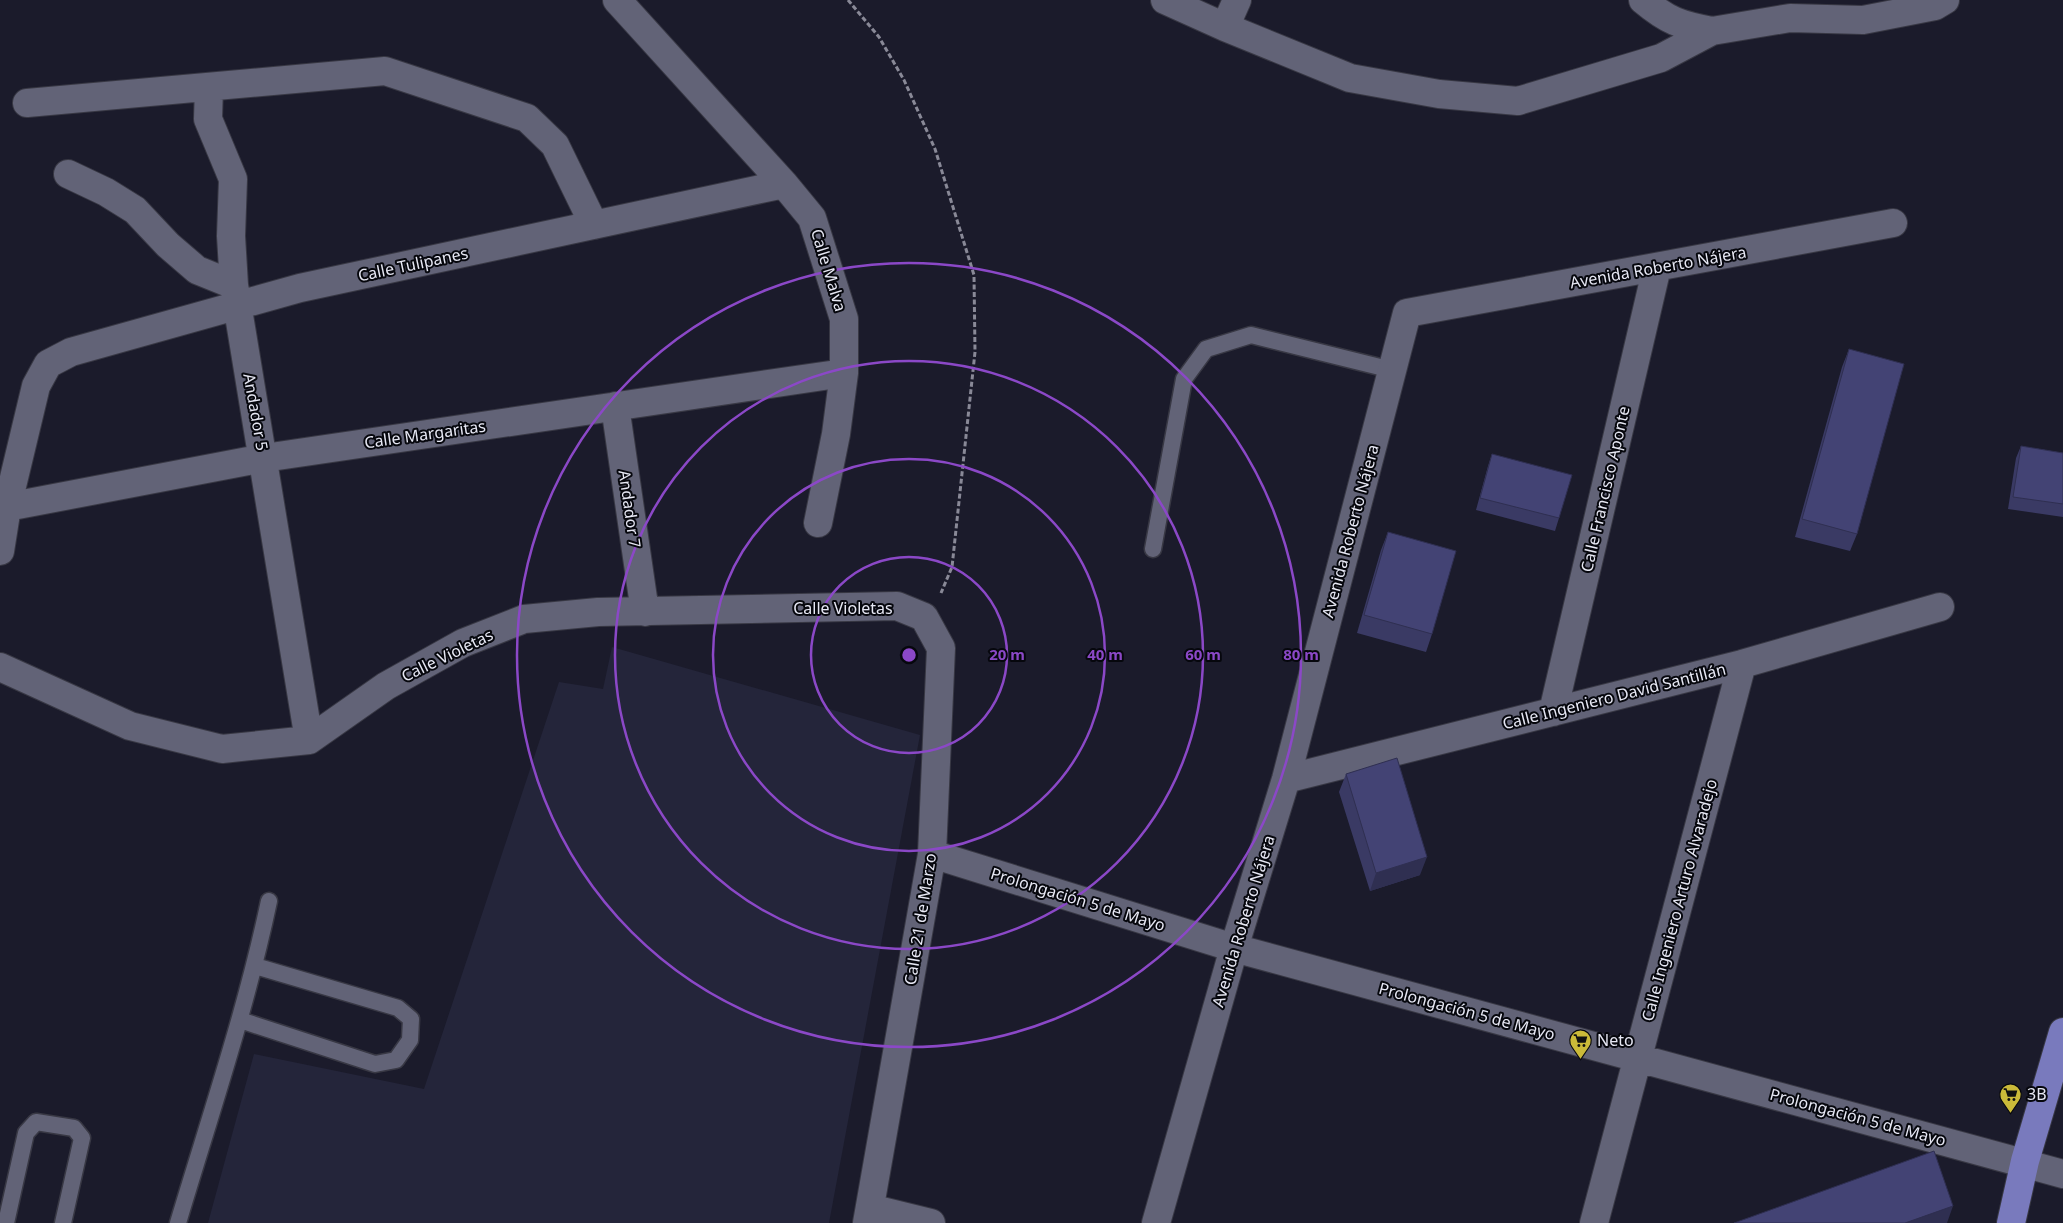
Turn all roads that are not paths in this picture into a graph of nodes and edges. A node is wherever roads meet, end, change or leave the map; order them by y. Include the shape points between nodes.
1 (617, 0) edge
2 (1165, 0) edge
3 (1237, 0) edge
4 (1643, 0) edge
5 (1945, 0) edge
6 (1840, 10) edge
7 (1224, 27) junction
8 (1712, 31) junction
9 (210, 87) junction
10 (27, 103) dead end
11 (68, 174) dead end
12 (784, 184) junction
13 (1893, 224) dead end
14 (594, 225) junction
15 (1657, 267) junction
16 (236, 295) junction
17 (1392, 370) junction
18 (844, 373) junction
19 (615, 406) junction
20 (264, 458) junction
21 (7, 507) junction
22 (818, 523) dead end
23 (1153, 549) dead end
24 (0, 551) edge
25 (1940, 607) dead end
26 (645, 612) junction
27 (924, 617) joint
28 (1742, 664) junction
29 (0, 668) edge
30 (1553, 712) junction
31 (309, 740) junction
32 (1286, 779) junction
33 (932, 854) junction
34 (269, 901) dead end
35 (1234, 948) junction
36 (255, 966) junction
37 (240, 1020) junction
38 (2063, 1032) edge
39 (1637, 1057) junction
40 (2025, 1161) junction
41 (2063, 1174) edge
42 (869, 1216) edge
43 (6, 1223) edge
44 (62, 1223) edge
45 (178, 1223) edge
46 (931, 1223) edge
47 (1156, 1223) edge
48 (1594, 1223) edge
49 (2011, 1223) edge

1 - 12 street, Calle Malva
2 - 7 street
3 - 7 street
4 - 8 street via 1664,18
5 - 6 street via 1935,6 1863,20
6 - 8 street
7 - 8 street via 1350,78 1439,94 1518,101 1661,58
9 - 10 street
9 - 14 street via 385,71 527,118 555,146
9 - 16 street, Andador 5 via 208,119 233,178 231,236
11 - 16 street via 135,210 197,270
12 - 14 street, Calle Tulipanes
12 - 18 street, Calle Malva via 812,218 844,319
13 - 15 street, Avenida Roberto Nájera
14 - 16 street, Calle Tulipanes via 300,288
15 - 17 street, Avenida Roberto Nájera via 1407,313
15 - 30 street, Calle Francisco Aponte
16 - 20 street, Andador 5
16 - 21 street, Calle Tulipanes via 71,352 48,364 36,386
17 - 23 lane via 1250,335 1206,349 1184,379
17 - 32 street, Avenida Roberto Nájera
18 - 19 street, Calle Margaritas
18 - 22 street, Calle Malva via 836,434
19 - 20 street, Calle Margaritas
19 - 26 street, Andador 7
20 - 21 street, Calle Margaritas
20 - 31 street, Andador 5
21 - 24 street
25 - 28 street, Calle Ingeniero David Santillán
26 - 27 street, Calle Violetas via 897,606
26 - 31 street, Calle Violetas via 598,612 524,619 464,643 386,686
27 - 33 street, Calle 21 de Marzo via 941,648
28 - 30 street, Calle Ingeniero David Santillán
28 - 39 street, Calle Ingeniero Arturo Alvaradejo
29 - 31 street, Calle Violetas via 130,726 222,749
30 - 32 street, Calle Ingeniero David Santillán
32 - 35 street, Avenida Roberto Nájera
33 - 35 street, Prolongación 5 de Mayo
33 - 42 street, Calle 21 de Marzo
34 - 36 lane
35 - 39 street, Prolongación 5 de Mayo
35 - 47 street, Avenida Roberto Nájera
36 - 37 lane
36 - 37 lane via 398,1008 411,1019 410,1040 396,1060 375,1064
37 - 45 lane
38 - 40 main road
39 - 40 street, Prolongación 5 de Mayo
39 - 48 street, Calle Ingeniero Arturo Alvaradejo
40 - 41 street, Prolongación 5 de Mayo
40 - 49 main road
42 - 46 street
43 - 44 lane via 26,1133 36,1122 74,1128 82,1138

